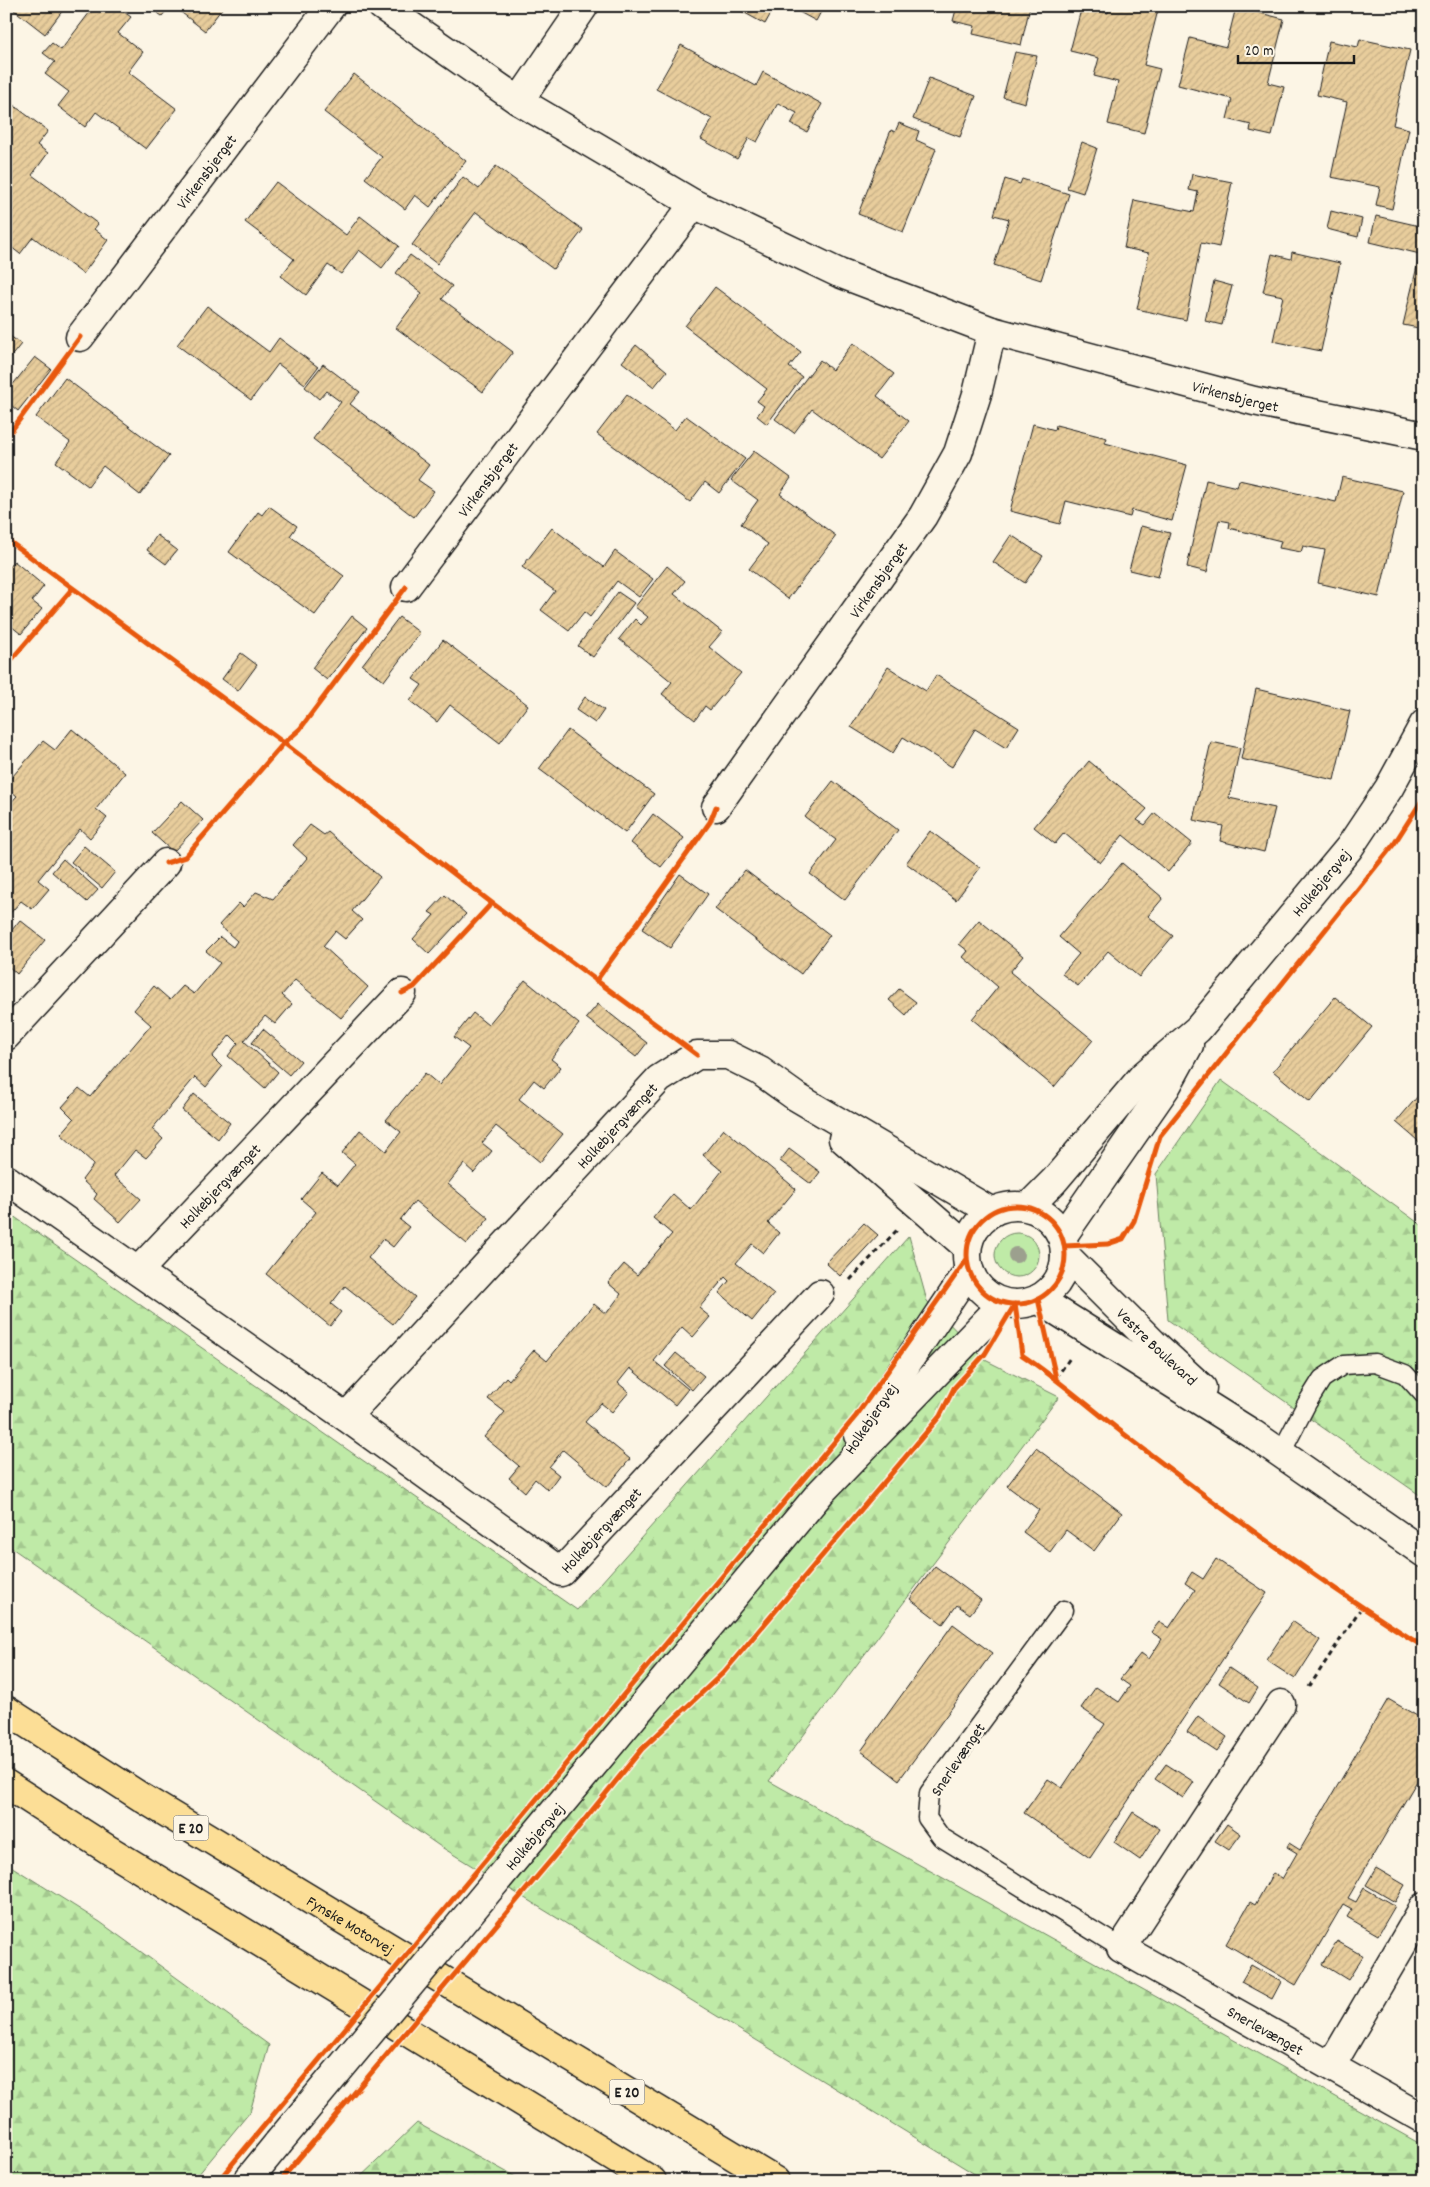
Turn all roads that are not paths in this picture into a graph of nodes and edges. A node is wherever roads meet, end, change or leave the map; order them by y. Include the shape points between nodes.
1 (331, 6) edge
2 (382, 6) edge
3 (584, 6) edge
4 (519, 101) junction
5 (694, 204) junction
6 (992, 330) junction
7 (80, 337) dead end
8 (1424, 436) edge
9 (406, 587) dead end
10 (1424, 724) edge
11 (716, 807) dead end
12 (166, 863) dead end
13 (402, 993) dead end
14 (1198, 1029) junction
15 (6, 1036) edge
16 (795, 1096) junction
17 (6, 1179) edge
18 (1028, 1207) junction
19 (992, 1212) junction
20 (1064, 1246) junction
21 (968, 1259) junction
22 (138, 1271) junction
23 (820, 1294) road end
24 (1038, 1299) junction
25 (1004, 1303) junction
26 (1424, 1394) edge
27 (346, 1417) junction
28 (1253, 1434) junction
29 (1281, 1453) junction
30 (821, 1492) junction
31 (1424, 1553) edge
32 (1064, 1610) dead end
33 (1280, 1704) road end
34 (6, 1710) edge
35 (6, 1784) edge
36 (1424, 1907) edge
37 (1121, 1948) junction
38 (1331, 2066) junction
39 (1424, 2118) edge
40 (247, 2181) edge
41 (652, 2181) edge
42 (775, 2181) edge

1 - 7 street, Virkensbjerget
2 - 4 street, Virkensbjerget
3 - 4 street
4 - 5 street, Virkensbjerget
5 - 6 street, Virkensbjerget via 840,273
5 - 9 street, Virkensbjerget
6 - 8 street, Virkensbjerget via 1254,401
6 - 11 street, Virkensbjerget via 958,454 923,516
10 - 14 street, Holkebjergvej via 1389,788 1349,848
12 - 15 street
13 - 22 street, Holkebjergvænget
14 - 18 street, Holkebjergvej via 1143,1076
14 - 20 street, Holkebjergvej via 1166,1087
16 - 19 street, Holkebjergvænget
16 - 21 street, Holkebjergvænget via 919,1205
16 - 27 street, Holkebjergvænget via 760,1071 728,1055 697,1055 659,1079
17 - 22 street, Holkebjergvænget
18 - 19 street via 1003,1207
18 - 20 street via 1042,1213 1054,1224
19 - 21 street via 972,1233
20 - 24 street via 1063,1268 1058,1280
20 - 28 street, Vestre Boulevard via 1153,1343
21 - 25 street via 977,1286
21 - 30 street, Holkebjergvej
22 - 27 street, Holkebjergvænget
23 - 27 street, Holkebjergvænget via 561,1572
24 - 25 street
24 - 28 street, Vestre Boulevard
25 - 30 street, Holkebjergvej
26 - 29 lane via 1405,1374 1375,1363 1343,1365 1322,1379
28 - 29 street, Vestre Boulevard
29 - 31 street, Vestre Boulevard
30 - 40 street, Holkebjergvej, bridge
32 - 37 lane, Snerlevænget via 930,1793 927,1818 941,1837
33 - 37 street
34 - 42 highway, Fynske Motorvej / E 20 via 144,1799
35 - 41 highway
36 - 38 street
37 - 38 street, Snerlevænget
38 - 39 street, Snerlevænget

